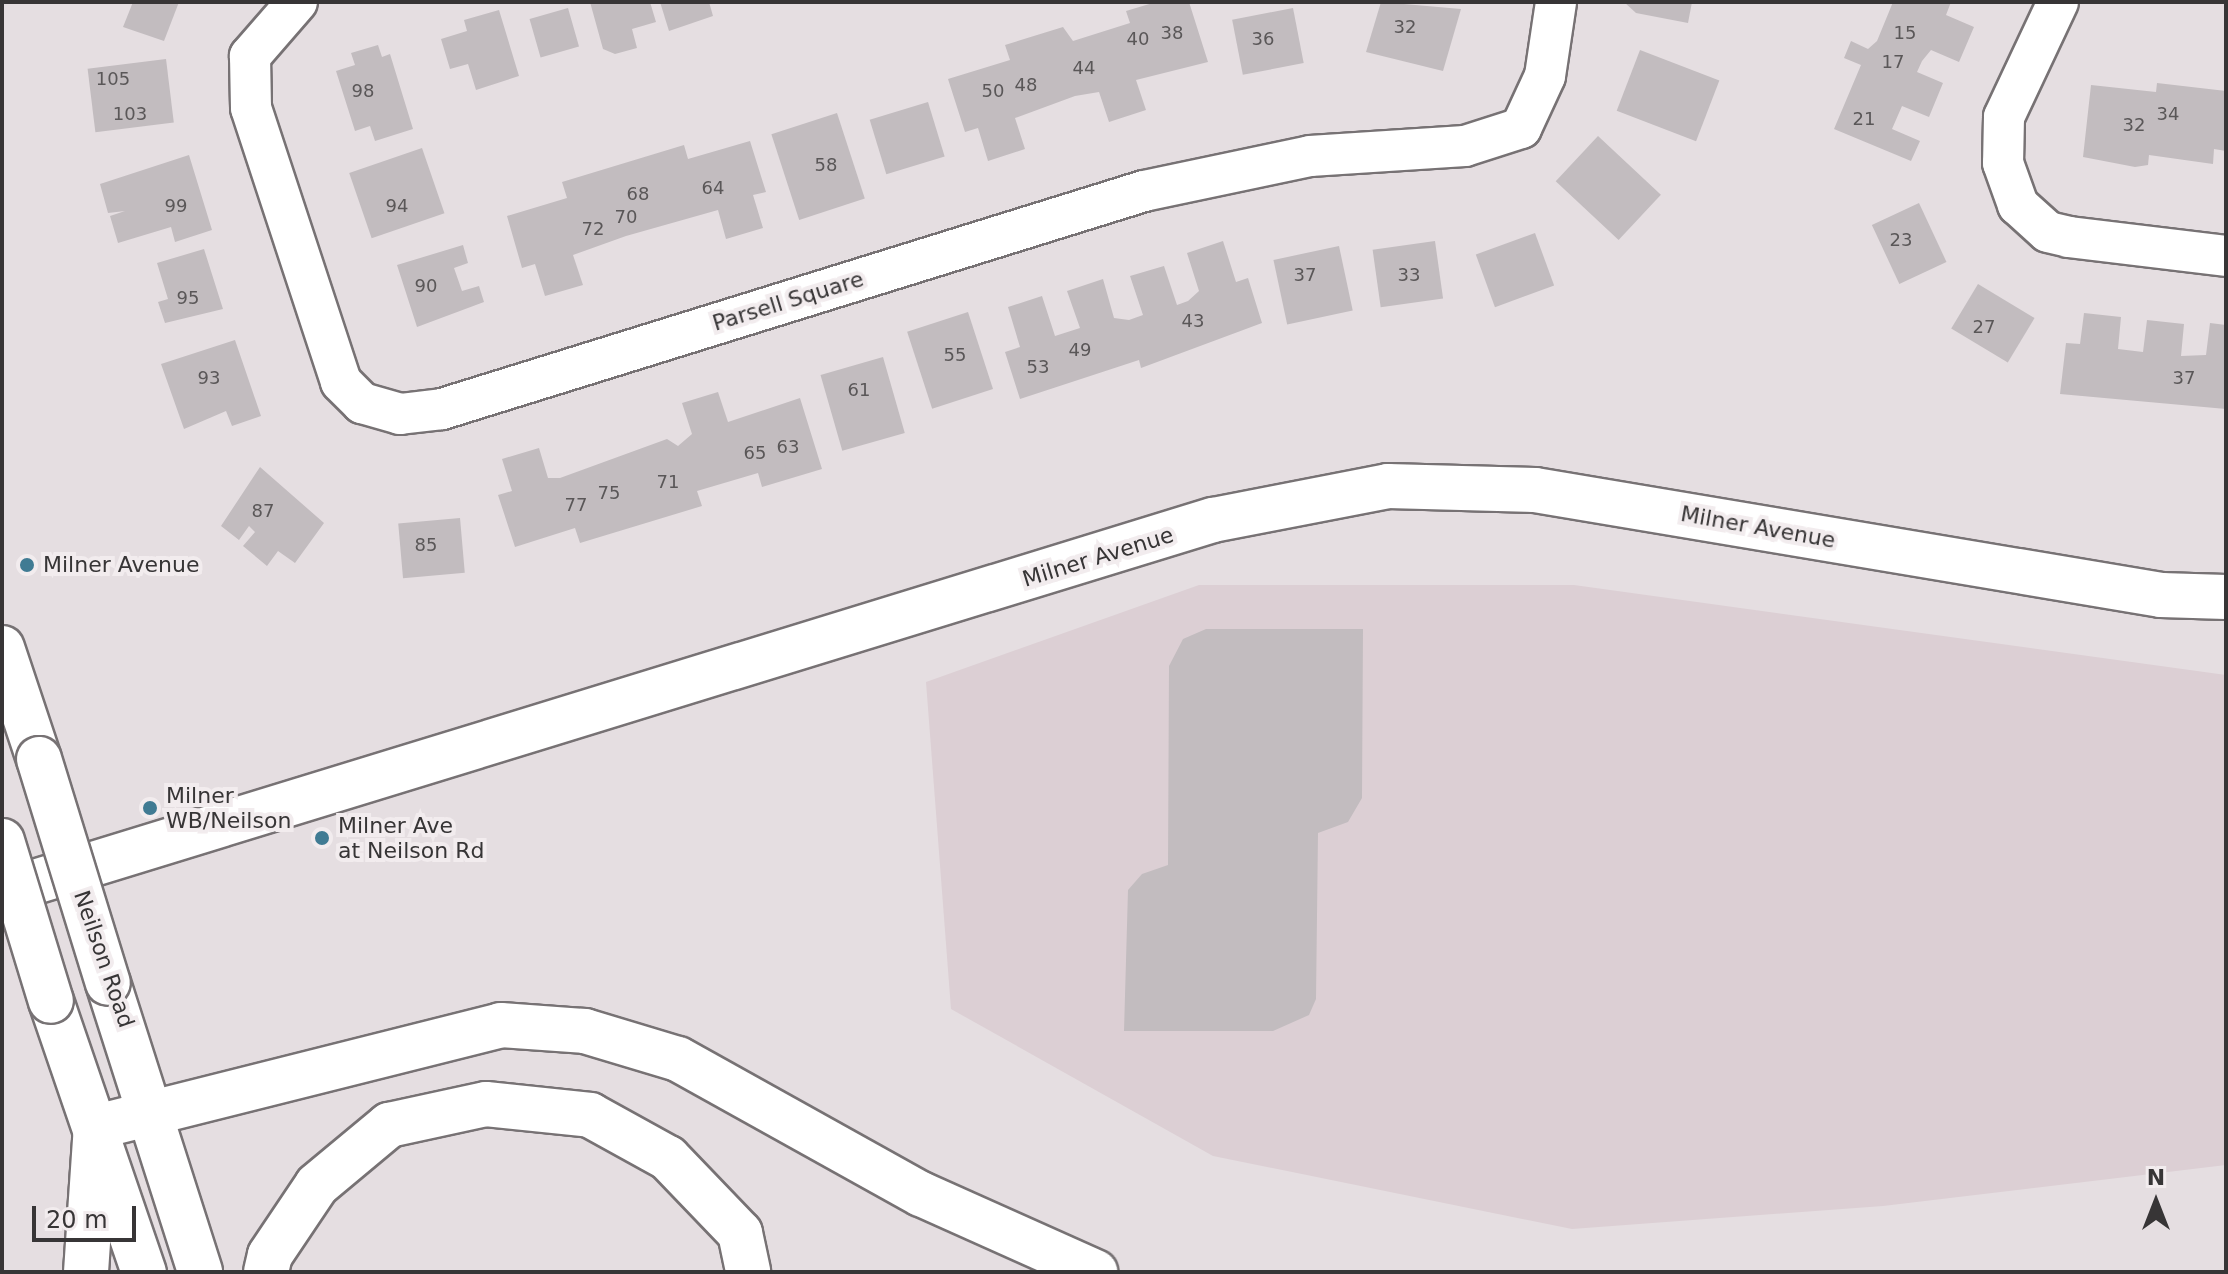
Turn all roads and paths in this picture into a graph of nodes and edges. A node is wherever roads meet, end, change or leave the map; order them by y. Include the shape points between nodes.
1 (297, 2) edge
2 (1556, 2) edge
3 (2058, 2) edge
4 (2226, 256) edge
5 (2226, 597) edge
6 (2, 648) edge
7 (2, 841) edge
8 (2, 892) edge
9 (153, 1111) junction
10 (96, 1127) junction
11 (86, 1272) edge
12 (144, 1272) edge
13 (200, 1272) edge
14 (266, 1272) edge
15 (748, 1272) edge
16 (1095, 1272) edge

1 - 2 street, Parsell Square via 250,56 251,108 341,382 362,403 400,414 442,409 1144,191 1310,156 1465,146 1521,128 1545,76
3 - 4 street via 2004,117 2003,163 2018,205 2048,232
5 - 8 main road, Milner Avenue via 2161,595 1535,490 1388,486 1213,520
6 - 9 main road, Neilson Road, bridge
7 - 10 main road, bridge
9 - 10 main road
9 - 13 main road, Neilson Road
9 - 16 main road via 432,1037 501,1025 585,1031 678,1059 921,1194
10 - 11 main road
10 - 12 main road
14 - 15 main road via 270,1255 317,1185 389,1125 486,1104 590,1115 668,1158 740,1233

